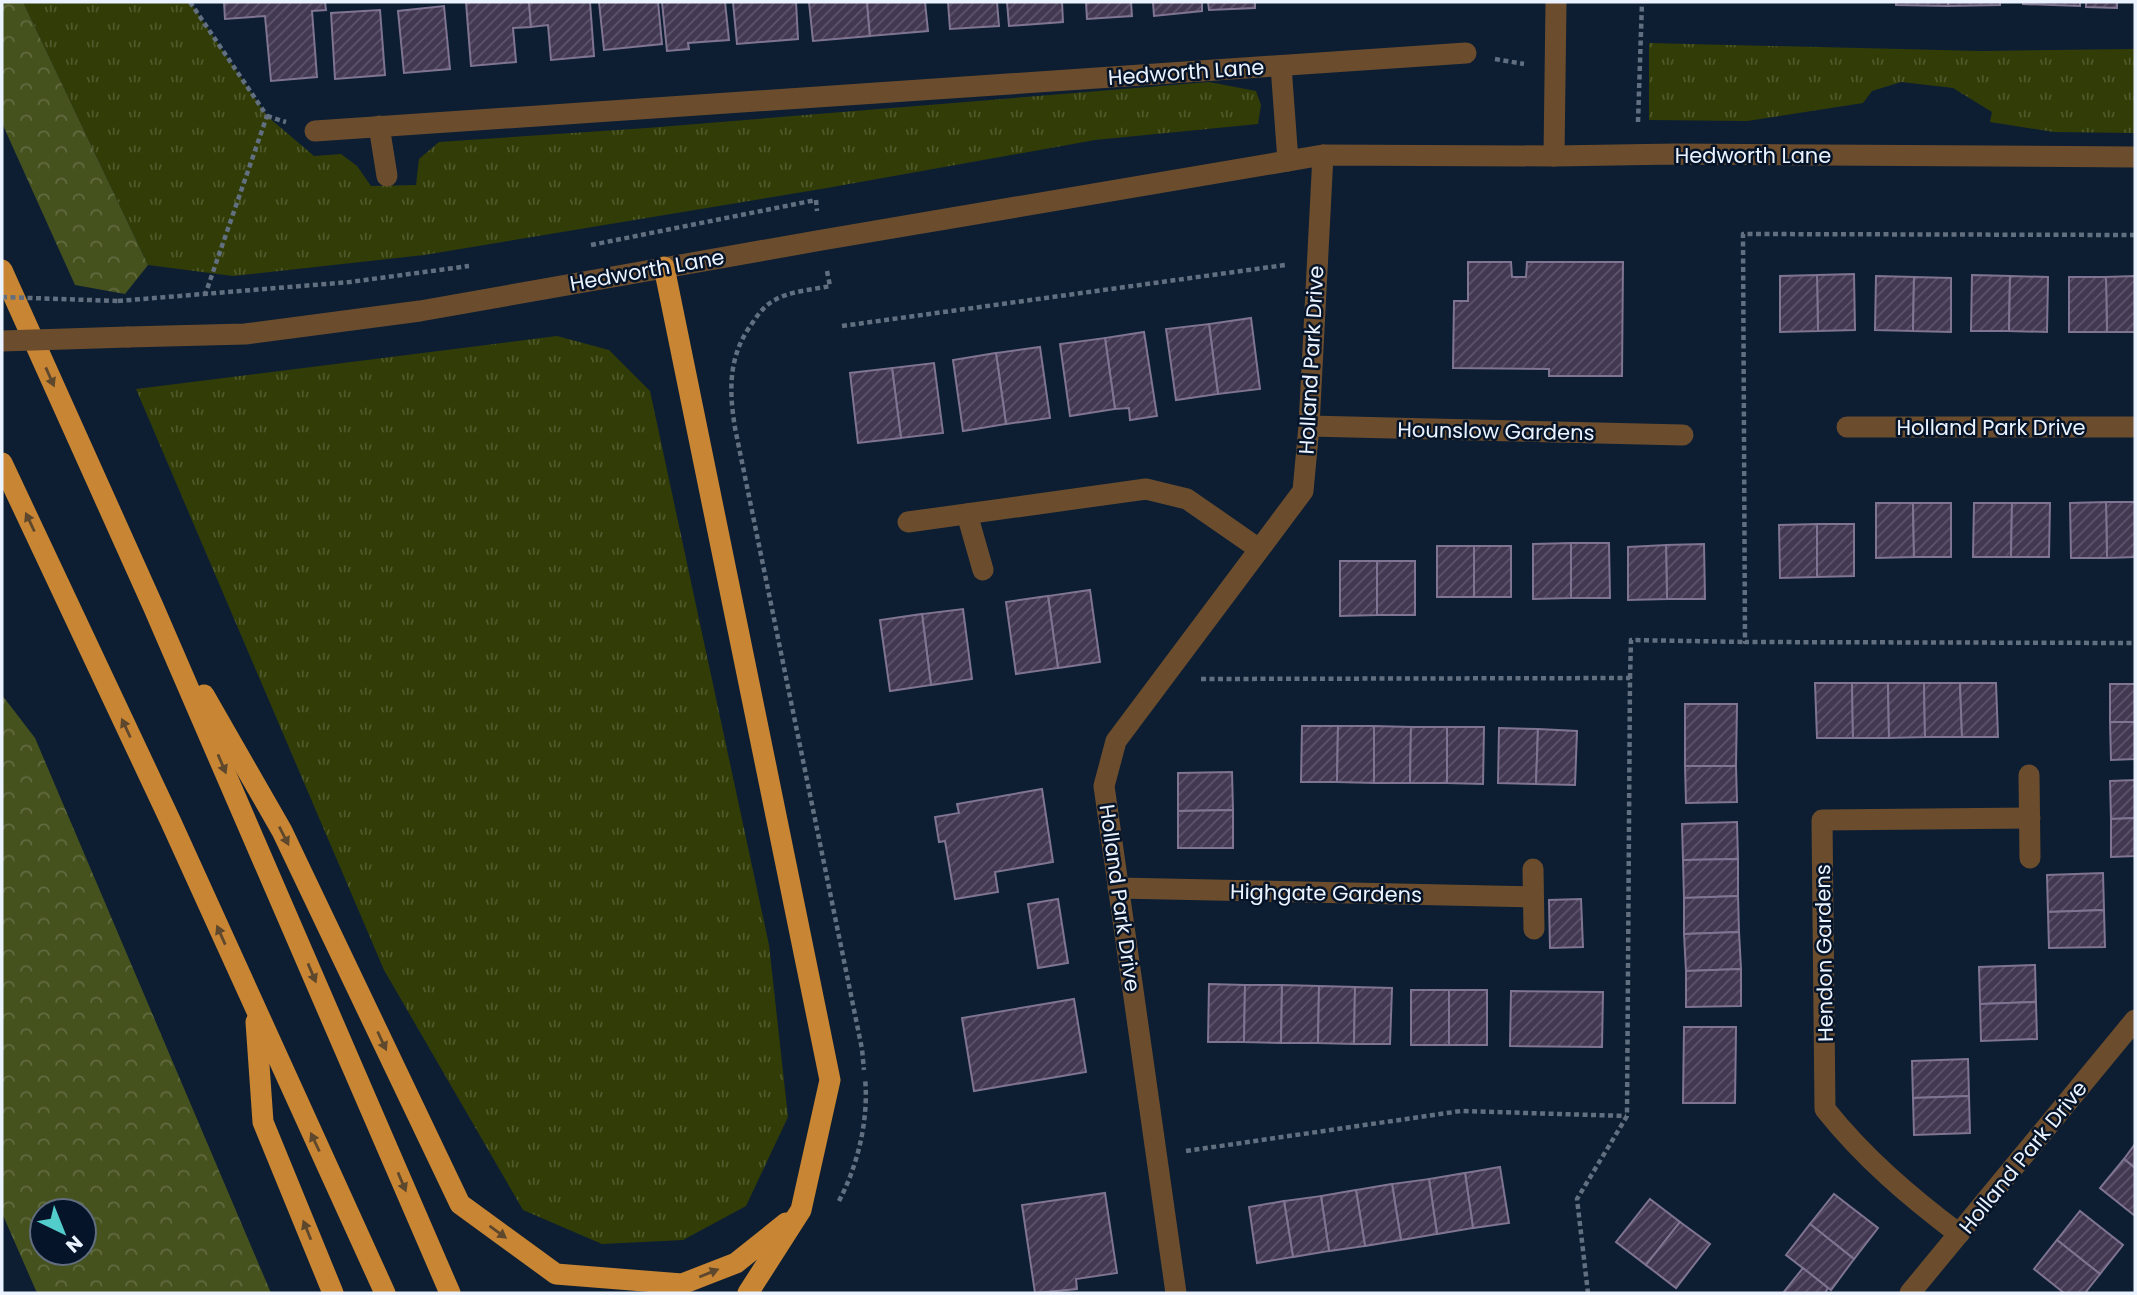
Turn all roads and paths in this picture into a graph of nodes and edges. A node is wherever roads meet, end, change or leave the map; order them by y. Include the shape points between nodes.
1 (191, 2) edge
2 (1556, 2) edge
3 (1642, 2) edge
4 (1466, 53) joint
5 (1281, 66) junction
6 (1555, 70) junction
7 (379, 126) junction
8 (315, 131) dead end
9 (1323, 155) junction
10 (1638, 155) junction
11 (1553, 156) junction
12 (2135, 157) edge
13 (1288, 161) junction
14 (387, 176) dead end
15 (816, 200) dead end
16 (579, 247) dead end
17 (1317, 261) junction
18 (472, 266) dead end
19 (664, 267) junction
20 (2, 270) edge
21 (205, 295) junction
22 (2, 297) edge
23 (842, 326) dead end
24 (2, 341) edge
25 (1309, 426) junction
26 (1847, 427) dead end
27 (2135, 427) edge
28 (1683, 435) dead end
29 (2, 463) edge
30 (967, 514) junction
31 (908, 522) dead end
32 (1259, 550) junction
33 (983, 570) dead end
34 (153, 606) junction
35 (1745, 642) dead end
36 (1630, 678) dead end
37 (2029, 775) dead end
38 (2029, 818) junction
39 (2030, 858) dead end
40 (1533, 869) dead end
41 (1118, 888) junction
42 (1533, 897) junction
43 (1534, 929) dead end
44 (255, 1010) junction
45 (2135, 1020) edge
46 (1627, 1115) dead end
47 (1156, 1155) junction
48 (801, 1210) junction
49 (1959, 1234) junction
50 (333, 1293) edge
51 (385, 1293) edge
52 (450, 1293) edge
53 (748, 1293) edge
54 (1176, 1293) edge
55 (1910, 1293) edge

1 - 21 path via 267,116
2 - 6 street
3 - 10 path
4 - 5 street, Hedworth Lane
4 - 6 path
5 - 7 street, Hedworth Lane
5 - 13 street, Hedworth Lane
6 - 11 street
7 - 8 street, Hedworth Lane
7 - 14 street
9 - 11 street, Hedworth Lane
9 - 13 street, Hedworth Lane
9 - 17 street, Holland Park Drive
10 - 11 street, Hedworth Lane
10 - 12 street, Hedworth Lane
13 - 19 street, Hedworth Lane
15 - 16 path
17 - 23 path
17 - 25 street, Holland Park Drive
18 - 21 path
19 - 24 street, Hedworth Lane, bridge via 420,311 244,334
19 - 48 highway via 830,1080
20 -> 34 highway
21 - 22 path, bridge via 118,302
25 - 28 street, Hounslow Gardens
25 - 32 street, Holland Park Drive via 1303,491
26 - 27 street, Holland Park Drive
44 -> 29 highway
30 - 31 street
30 - 32 street via 1146,489 1187,499
30 - 33 street
32 - 41 street, Holland Park Drive via 1116,741 1104,786
34 -> 48 highway via 282,831 460,1204 556,1274 682,1284 736,1263
34 -> 52 highway
35 - 36 path via 1631,640
37 - 38 street
38 - 39 street
38 - 49 street, Hendon Gardens via 1822,820 1825,1109 1847,1137 1908,1194
40 - 42 street
41 - 42 street, Highgate Gardens
41 - 47 street, Holland Park Drive
42 - 43 street
50 -> 44 highway via 263,1122
51 -> 44 highway
45 - 49 street, Holland Park Drive
46 - 47 path via 1461,1111
47 - 54 street, Holland Park Drive
48 - 53 highway
49 - 55 street, Holland Park Drive

